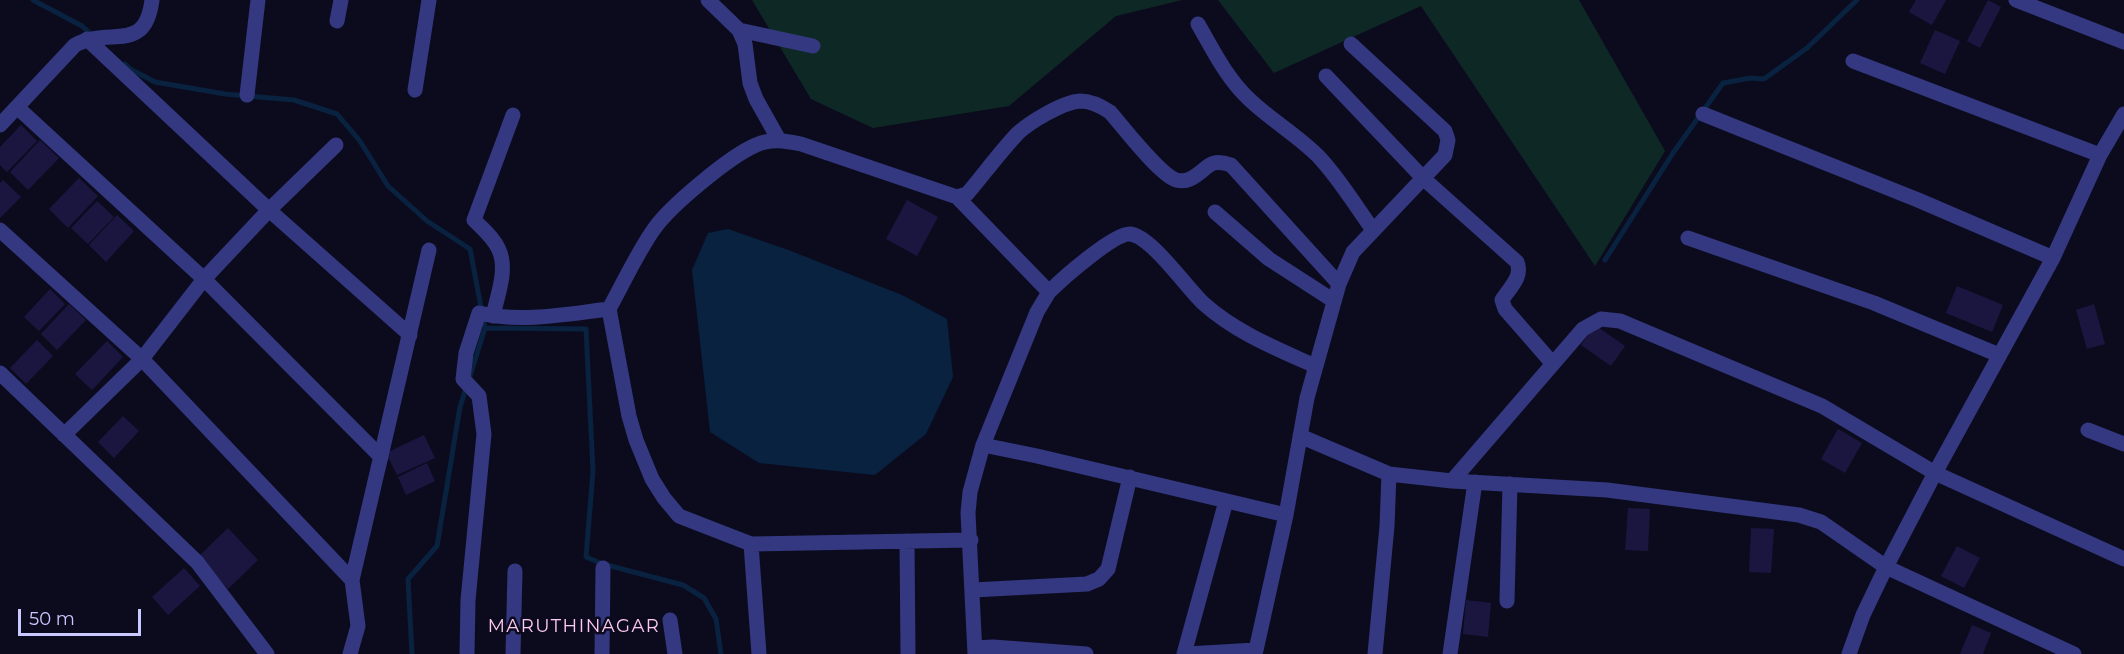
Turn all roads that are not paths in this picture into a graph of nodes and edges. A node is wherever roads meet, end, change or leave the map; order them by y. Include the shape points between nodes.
1 (152, 0) edge
2 (258, 0) edge
3 (341, 0) edge
4 (429, 0) edge
5 (708, 0) edge
6 (2016, 0) edge
7 (337, 21) dead end
8 (1198, 24) dead end
9 (739, 30) junction
10 (87, 39) junction
11 (2124, 42) edge
12 (1351, 44) dead end
13 (813, 46) dead end
14 (1854, 61) dead end
15 (1326, 76) dead end
16 (416, 90) dead end
17 (247, 95) dead end
18 (17, 107) junction
19 (1703, 114) dead end
20 (2124, 114) edge
21 (513, 115) dead end
22 (0, 125) edge
23 (779, 140) junction
24 (336, 144) dead end
25 (2100, 155) junction
26 (1424, 179) junction
27 (957, 197) junction
28 (269, 210) junction
29 (1215, 212) dead end
30 (0, 230) edge
31 (1373, 230) junction
32 (1688, 238) dead end
33 (429, 250) dead end
34 (2053, 258) junction
35 (204, 279) junction
36 (1339, 284) junction
37 (1049, 292) junction
38 (1334, 301) junction
39 (609, 309) junction
40 (486, 315) junction
41 (410, 335) junction
42 (1999, 355) junction
43 (142, 359) junction
44 (1552, 364) junction
45 (1314, 366) junction
46 (0, 373) edge
47 (2088, 430) dead end
48 (64, 435) junction
49 (1300, 436) junction
50 (2124, 444) edge
51 (982, 445) junction
52 (381, 457) junction
53 (1935, 472) junction
54 (1389, 474) junction
55 (1130, 477) junction
56 (1452, 481) junction
57 (1474, 482) junction
58 (1510, 484) junction
59 (1226, 501) junction
60 (1286, 514) junction
61 (971, 540) junction
62 (907, 541) junction
63 (752, 544) junction
64 (2124, 560) edge
65 (1886, 567) junction
66 (603, 568) dead end
67 (515, 571) dead end
68 (352, 580) junction
69 (972, 590) junction
70 (1507, 601) dead end
71 (670, 620) dead end
72 (975, 651) edge
73 (1256, 652) edge
74 (267, 654) edge
75 (350, 654) edge
76 (467, 654) edge
77 (513, 654) edge
78 (602, 654) edge
79 (675, 654) edge
80 (759, 654) edge
81 (908, 654) edge
82 (1086, 654) edge
83 (1186, 654) edge
84 (1375, 654) edge
85 (1450, 654) edge
86 (1849, 654) edge
87 (2074, 654) edge

1 - 10 street via 148,22 139,32
2 - 17 street
3 - 7 street
4 - 16 street
5 - 9 street
6 - 11 street
8 - 31 street via 1236,86 1315,153
9 - 13 street
9 - 23 street via 745,44 750,83
10 - 18 street via 75,45
10 - 28 street
12 - 26 street via 1445,131 1445,155
14 - 25 street
15 - 26 street
18 - 22 street
18 - 35 street
19 - 34 street
20 - 25 street
21 - 40 street via 474,220 500,250 503,268
23 - 27 street
23 - 39 street via 758,144 729,160 682,200 655,228
24 - 28 street
25 - 34 street
26 - 31 street
26 - 44 street via 1517,262 1517,278 1502,300 1505,309
27 - 36 street via 967,194 1019,133 1037,119 1078,101 1091,102 1110,112 1165,173 1178,181 1189,180 1209,164 1220,161 1231,165
27 - 37 street
28 - 35 street
28 - 41 street
29 - 38 street via 1269,259
30 - 43 street
31 - 36 street via 1353,252
32 - 42 street via 1874,303
33 - 41 street
34 - 42 street
35 - 43 street
35 - 52 street
36 - 38 street
37 - 45 street via 1066,274 1120,236 1133,234 1147,242 1202,302 1231,325
37 - 51 street
38 - 45 street
39 - 40 street via 523,317
39 - 63 street via 629,416 652,479 679,516
40 - 76 street via 466,353 463,379 479,396 484,434 468,600
41 - 52 street
42 - 53 street
43 - 48 street
43 - 68 street
44 - 53 street via 1583,329 1601,319 1620,321 1822,406
44 - 56 street
45 - 49 street
46 - 48 street
47 - 50 street
48 - 74 street via 197,562
49 - 54 street
49 - 60 street
51 - 55 street
51 - 61 street via 969,502
52 - 68 street
53 - 64 street
53 - 65 street
54 - 56 street
54 - 84 street
55 - 59 street
55 - 69 street via 1108,569 1099,579 1087,584
56 - 57 street
57 - 58 street
57 - 85 street
58 - 65 street via 1607,490 1799,515 1821,522
58 - 70 street
59 - 60 street
59 - 83 street
60 - 73 street
61 - 62 street
61 - 69 street
62 - 63 street
62 - 81 street
63 - 80 street
65 - 86 street
65 - 87 street
66 - 78 street
67 - 77 street
68 - 75 street via 358,626
69 - 72 street
71 - 79 street
72 - 82 street via 993,647
73 - 83 street

